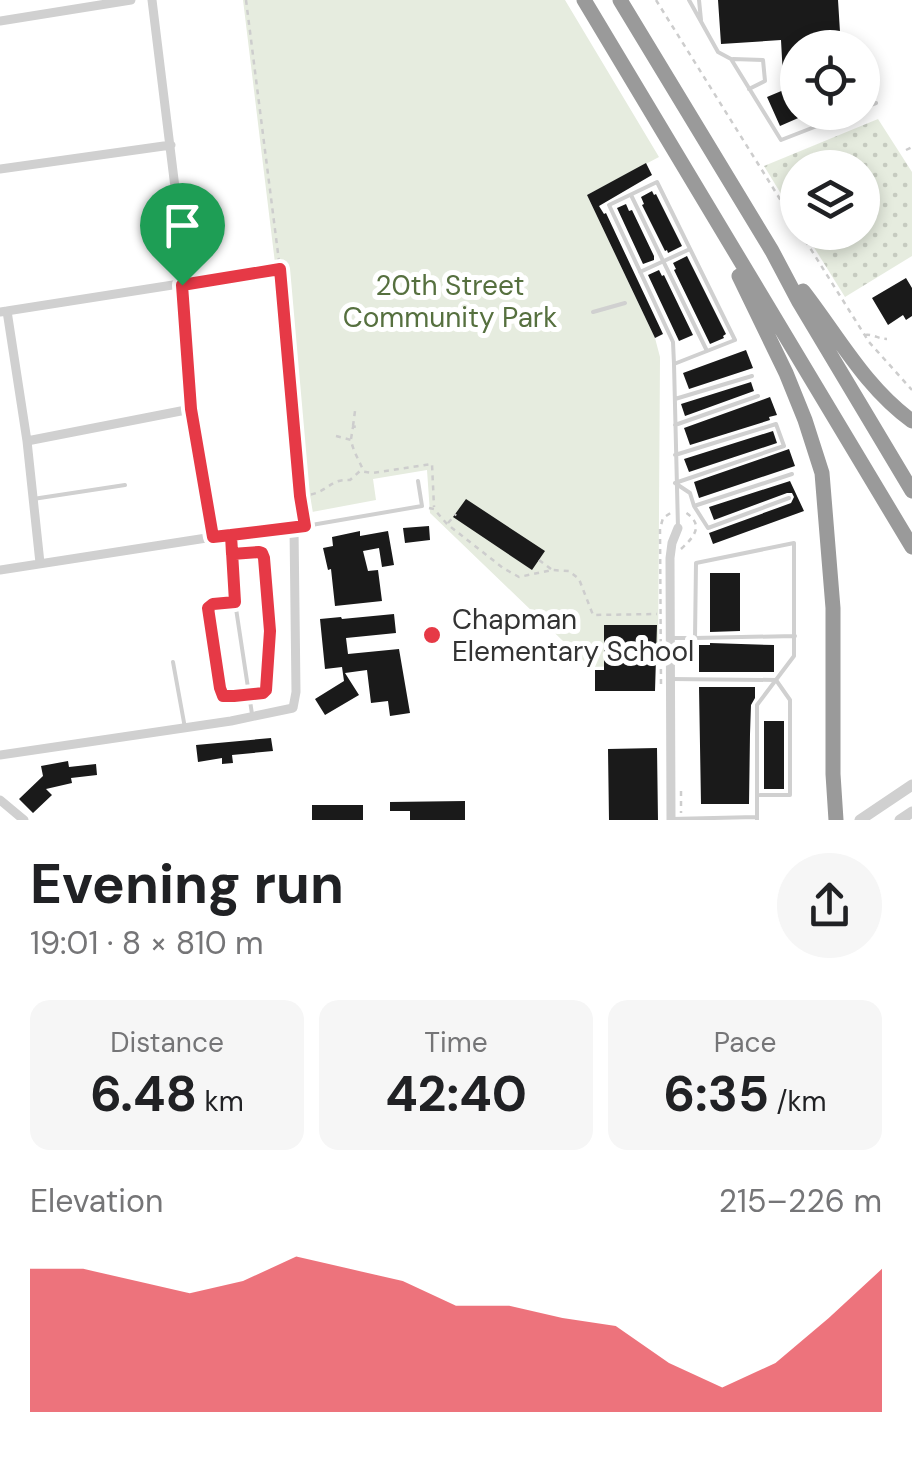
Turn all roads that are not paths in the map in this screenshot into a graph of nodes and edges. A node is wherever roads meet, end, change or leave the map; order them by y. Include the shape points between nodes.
1 (131, 0) edge
2 (152, 0) edge
3 (584, 0) edge
4 (620, 0) edge
5 (689, 0) edge
6 (700, 0) edge
7 (0, 21) edge
8 (701, 22) junction
9 (731, 59) junction
10 (749, 89) junction
11 (806, 130) edge
12 (171, 145) junction
13 (0, 168) edge
14 (631, 195) junction
15 (724, 234) junction
16 (690, 249) junction
17 (772, 251) junction
18 (663, 262) junction
19 (256, 272) road end
20 (640, 272) junction
21 (182, 285) junction
22 (625, 303) dead end
23 (4, 312) edge
24 (593, 312) dead end
25 (707, 352) junction
26 (674, 364) junction
27 (752, 376) dead end
28 (758, 396) dead end
29 (674, 399) junction
30 (191, 409) junction
31 (912, 421) edge
32 (675, 424) junction
33 (26, 442) junction
34 (675, 455) junction
35 (792, 474) dead end
36 (418, 481) dead end
37 (676, 482) junction
38 (125, 485) dead end
39 (912, 491) edge
40 (790, 498) dead end
41 (33, 500) junction
42 (694, 506) junction
43 (299, 527) junction
44 (678, 528) joint
45 (231, 535) junction
46 (213, 537) junction
47 (912, 547) edge
48 (232, 554) junction
49 (40, 563) junction
50 (0, 570) edge
51 (235, 602) junction
52 (795, 636) junction
53 (670, 638) junction
54 (695, 638) junction
55 (174, 662) dead end
56 (670, 679) junction
57 (776, 680) junction
58 (248, 695) junction
59 (253, 716) junction
60 (184, 728) junction
61 (0, 755) edge
62 (912, 786) edge
63 (758, 796) junction
64 (0, 800) edge
65 (912, 812) edge
66 (757, 818) edge
67 (671, 819) edge
68 (690, 819) edge
69 (24, 820) edge
70 (836, 820) edge
71 (860, 820) edge
72 (900, 820) edge

1 - 7 street
2 - 12 street
3 - 15 highway
4 - 17 highway
5 - 8 lane
6 - 8 lane
8 - 9 lane via 718,52
9 - 10 lane
9 - 10 lane via 763,60 765,81
10 - 11 lane via 781,140
12 - 13 street
12 - 21 street
14 - 16 lane via 657,182
14 - 18 lane
14 - 20 lane via 609,206
15 - 47 highway
15 - 70 highway via 806,420 822,472
16 - 18 lane
16 - 25 lane via 735,340
17 - 31 highway via 850,358
17 - 39 highway
18 - 20 lane
18 - 25 lane
19 - 21 street
20 - 26 lane via 673,342
21 - 23 street
21 - 30 street
22 - 24 lane
23 - 33 street
25 - 26 lane
26 - 29 lane
27 - 29 lane
28 - 32 lane
29 - 32 lane
30 - 33 street
30 - 46 street
32 - 34 lane
33 - 41 street
34 - 37 lane
34 - 37 lane via 776,424 784,446
35 - 42 lane
36 - 43 lane via 422,506
37 - 42 lane
37 - 44 lane
38 - 41 lane
40 - 42 lane via 708,528
41 - 49 street
43 - 45 street
43 - 59 street via 296,692 292,708
44 - 53 street via 670,551
45 - 46 street
45 - 48 lane
46 - 49 street
48 - 51 lane
48 - 58 lane via 259,552 264,558 266,690
49 - 50 street
51 - 58 lane
51 - 58 lane via 210,605 210,628 223,696
52 - 54 lane
52 - 54 lane via 794,543 696,563
52 - 57 lane via 794,656
53 - 54 lane
53 - 56 street
55 - 60 lane
56 - 57 lane
56 - 67 street
57 - 63 lane via 757,705
57 - 63 lane via 790,700 790,795
58 - 59 lane
59 - 60 street
60 - 61 street
62 - 71 street
63 - 66 lane
64 - 69 street
65 - 72 street
66 - 68 lane
67 - 68 lane

